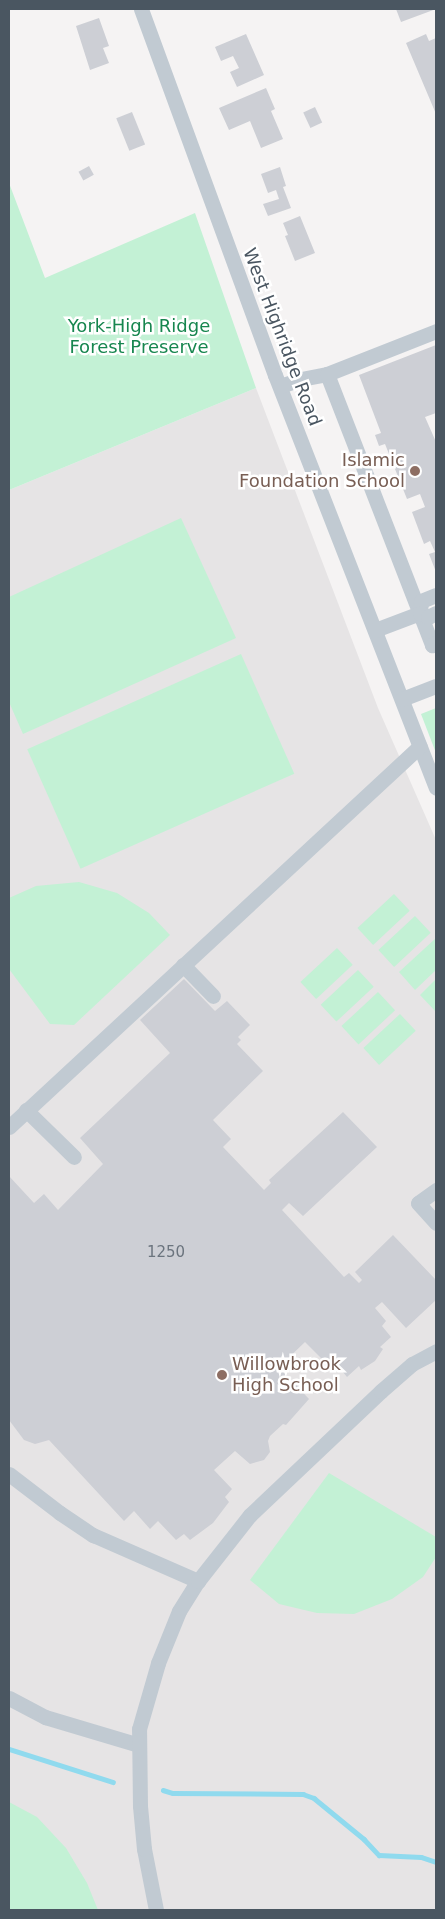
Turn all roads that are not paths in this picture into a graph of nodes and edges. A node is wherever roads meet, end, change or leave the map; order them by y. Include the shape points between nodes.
1 (141, 9) edge
2 (436, 331) edge
3 (327, 374) junction
4 (280, 386) junction
5 (436, 595) edge
6 (420, 613) junction
7 (436, 613) edge
8 (375, 630) junction
9 (435, 648) edge
10 (436, 686) edge
11 (402, 699) junction
12 (420, 746) junction
13 (436, 788) edge
14 (183, 965) junction
15 (213, 996) dead end
16 (26, 1110) junction
17 (9, 1127) edge
18 (74, 1157) dead end
19 (436, 1190) edge
20 (436, 1223) edge
21 (436, 1351) edge
22 (9, 1474) edge
23 (198, 1581) junction
24 (9, 1698) edge
25 (139, 1745) junction
26 (156, 1910) edge

1 - 4 street, West Highridge Road
2 - 3 street
3 - 4 street
3 - 6 street
4 - 8 street, West Highridge Road
5 - 6 street via 421,601
6 - 7 street via 428,617
6 - 8 street
6 - 9 street
8 - 11 street, West Highridge Road
10 - 11 street
11 - 12 street, West Highridge Road
12 - 13 street, West Highridge Road
12 - 14 street
14 - 15 street
14 - 16 street
16 - 17 street
16 - 18 street
19 - 20 street via 418,1203
21 - 23 street via 412,1364 306,1460 250,1515
22 - 23 street via 94,1534
23 - 25 street via 179,1611 158,1664 139,1729
24 - 25 street via 45,1717
25 - 26 street via 144,1849

